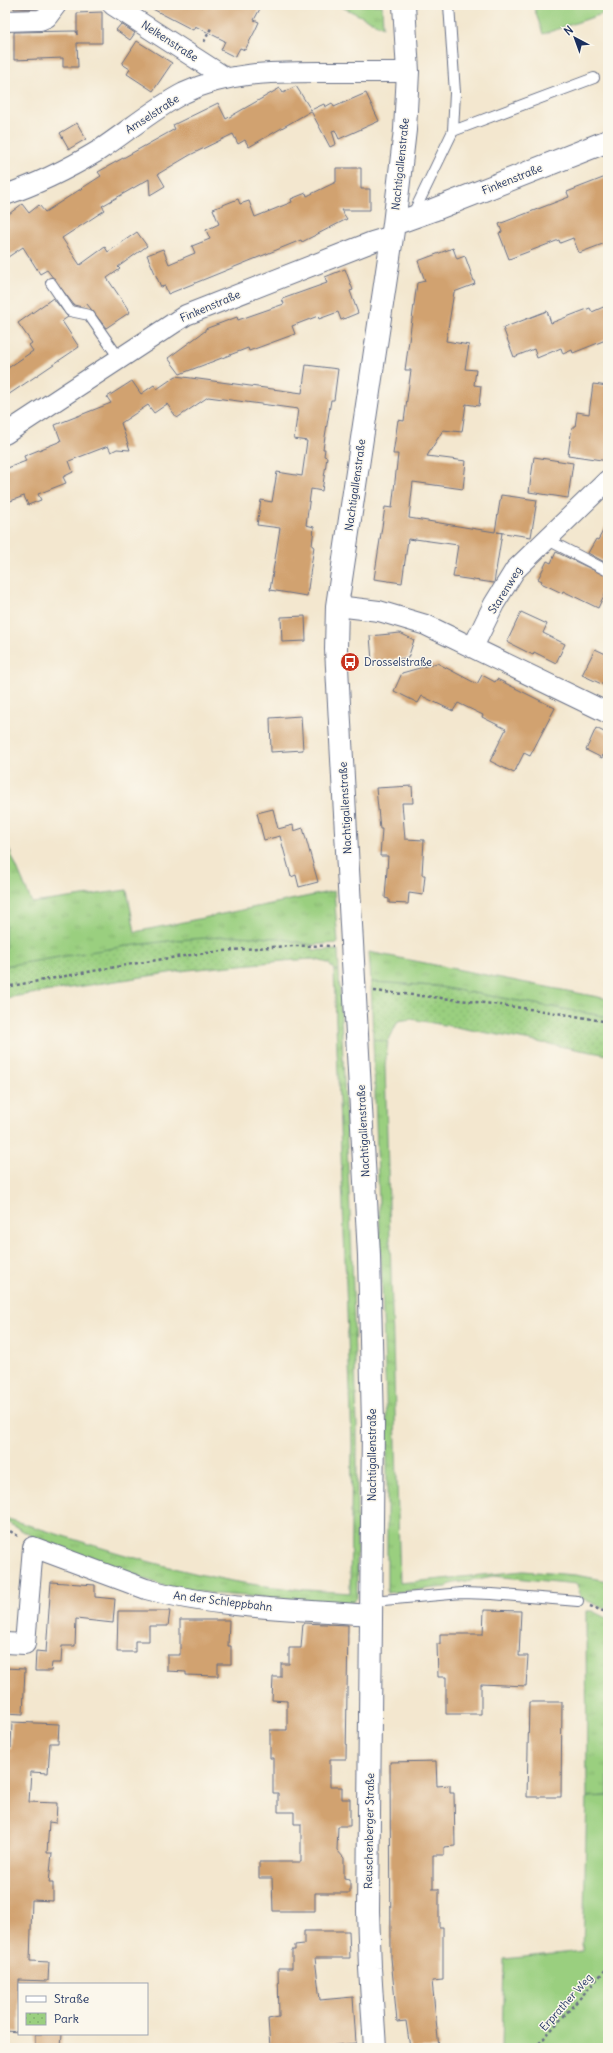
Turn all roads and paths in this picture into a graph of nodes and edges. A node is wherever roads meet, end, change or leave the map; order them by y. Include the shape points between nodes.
1 (56, 5) edge
2 (113, 5) edge
3 (404, 5) edge
4 (449, 5) edge
5 (5, 21) edge
6 (408, 72) junction
7 (226, 78) junction
8 (594, 78) dead end
9 (453, 132) junction
10 (608, 141) edge
11 (5, 195) edge
12 (399, 226) junction
13 (51, 283) dead end
14 (119, 358) junction
15 (5, 434) edge
16 (608, 480) edge
17 (546, 539) junction
18 (608, 571) edge
19 (337, 606) junction
20 (473, 647) junction
21 (608, 713) edge
22 (353, 946) junction
23 (5, 987) edge
24 (356, 989) junction
25 (608, 1022) edge
26 (578, 1601) joint
27 (372, 1608) junction
28 (608, 1613) edge
29 (5, 1643) edge
30 (608, 1967) edge
31 (375, 2048) edge
32 (535, 2048) edge

1 - 5 street via 47,18
2 - 7 street, Nelkenstraße
3 - 6 main road, Nachtigallenstraße
4 - 9 lane via 455,93
6 - 7 street, Amselstraße via 274,72
6 - 12 main road, Nachtigallenstraße
7 - 11 street, Amselstraße via 184,93 65,170
8 - 9 lane
9 - 12 lane
10 - 12 main road, Finkenstraße
12 - 14 street, Finkenstraße via 197,309
12 - 19 main road, Nachtigallenstraße
13 - 14 lane via 70,311 89,315
14 - 15 street, Finkenstraße
16 - 17 street, Starenweg
17 - 18 lane
17 - 20 street, Starenweg via 510,578
19 - 20 street via 365,608 411,619
19 - 22 main road, Nachtigallenstraße via 336,656
20 - 21 street
22 - 23 path via 275,946 189,955
22 - 24 main road, Nachtigallenstraße
24 - 25 path via 473,1000
24 - 27 main road, Nachtigallenstraße via 369,1255 373,1425
26 - 27 lane via 462,1593
26 - 28 path
27 - 29 street, An der Schleppbahn via 215,1602 165,1594 33,1547 26,1644
27 - 31 main road, Reuschenberger Straße via 368,1911
30 - 32 path, Erprather Weg

